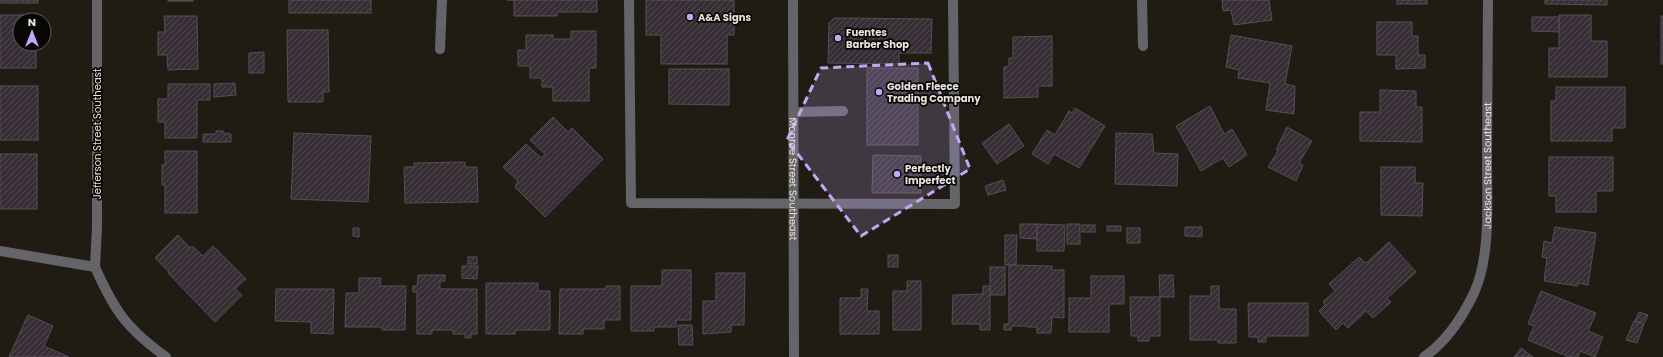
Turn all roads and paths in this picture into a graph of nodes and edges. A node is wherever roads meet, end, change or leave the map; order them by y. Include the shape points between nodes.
1 (97, 0) edge
2 (442, 0) edge
3 (629, 0) edge
4 (794, 0) edge
5 (952, 0) edge
6 (1142, 0) edge
7 (1488, 0) edge
8 (1143, 46) dead end
9 (440, 49) dead end
10 (843, 111) dead end
11 (794, 112) junction
12 (794, 203) junction
13 (0, 251) edge
14 (95, 267) junction
15 (166, 357) edge
16 (794, 357) edge
17 (1424, 357) edge

1 - 14 street, Jefferson Street Southeast
2 - 9 street
3 - 12 street via 631,203
4 - 11 street, Monroe Street Southeast
5 - 12 street via 955,204
6 - 8 street
7 - 17 street, Jackson Street Southeast via 1485,254 1474,292 1455,325
10 - 11 street
11 - 12 street, Monroe Street Southeast
12 - 16 street, Monroe Street Southeast
13 - 14 street
14 - 15 street via 124,319

